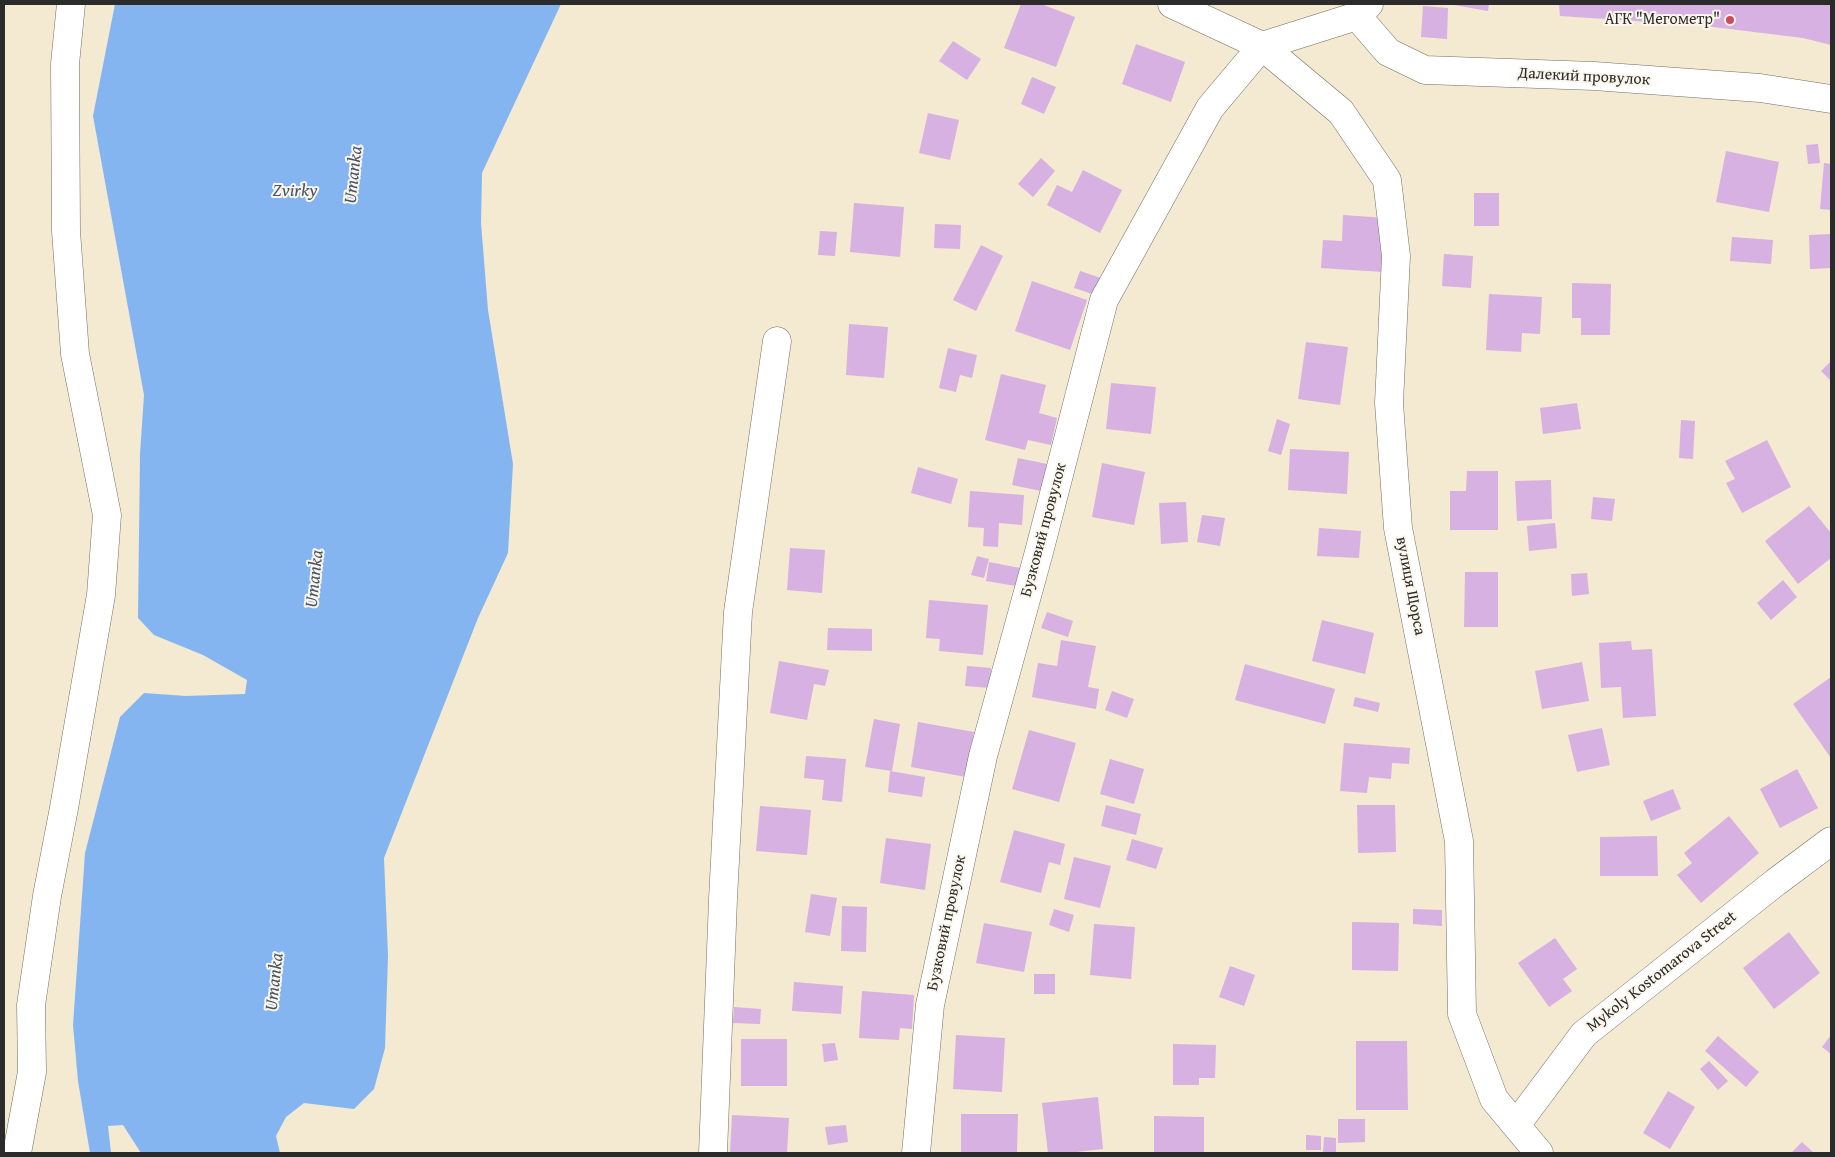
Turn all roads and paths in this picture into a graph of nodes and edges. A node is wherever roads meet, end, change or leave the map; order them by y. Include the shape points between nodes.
1 (72, 4) edge
2 (1172, 4) edge
3 (1363, 10) edge
4 (1262, 46) junction
5 (1831, 99) edge
6 (777, 341) dead end
7 (1831, 841) edge
8 (1516, 1125) junction
9 (18, 1153) edge
10 (713, 1153) edge
11 (916, 1153) edge
12 (1539, 1153) edge

1 - 9 street via 65,64 67,241 75,354 107,516 102,595 47,896 31,1005 32,1072
2 - 4 street, вулиця Щорса
3 - 4 street
3 - 5 street, Далекий провулок via 1388,52 1425,70 1594,76 1750,87
4 - 8 street, вулиця Щорса via 1340,112 1387,180 1396,256 1389,404 1398,528 1458,841 1462,1014 1494,1099
4 - 11 street, Бузковий провулок via 1210,108 1104,300 983,756 930,1005
6 - 10 street via 738,612
7 - 8 street, Mykoly Kostomarova Street via 1584,1034
8 - 12 street, вулиця Щорса

